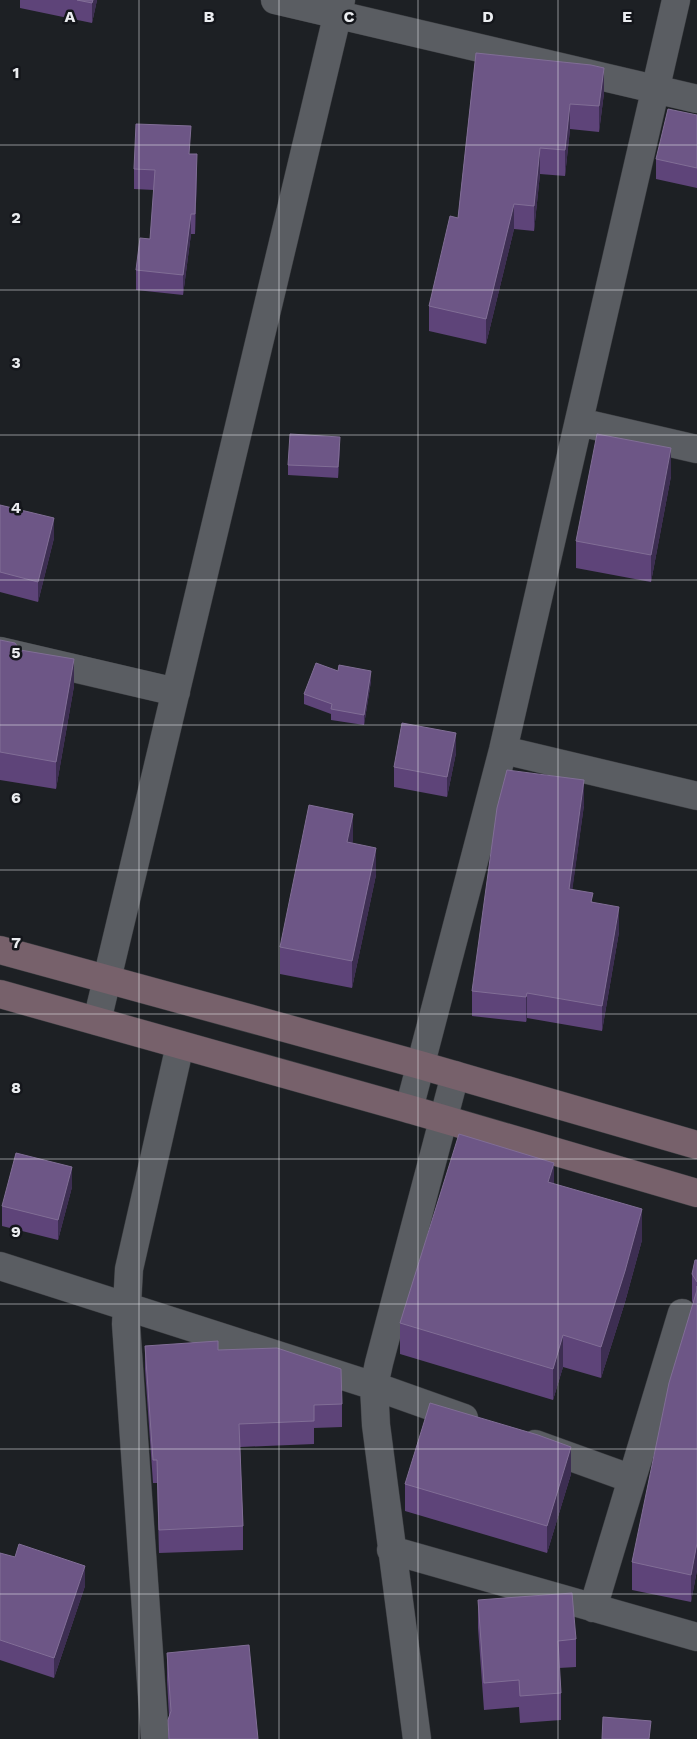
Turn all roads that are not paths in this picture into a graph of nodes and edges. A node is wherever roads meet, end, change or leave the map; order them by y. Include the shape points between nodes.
1 (275, 0) edge
2 (676, 0) edge
3 (339, 8) edge
4 (656, 90) junction
5 (697, 100) edge
6 (579, 422) junction
7 (697, 449) edge
8 (0, 651) edge
9 (176, 692) junction
10 (503, 750) junction
11 (697, 796) edge
12 (0, 950) edge
13 (107, 979) junction
14 (0, 994) edge
15 (97, 1021) junction
16 (180, 1045) junction
17 (420, 1065) junction
18 (455, 1076) junction
19 (409, 1109) junction
20 (443, 1119) junction
21 (697, 1145) edge
22 (697, 1193) edge
23 (0, 1266) edge
24 (128, 1307) junction
25 (682, 1313) dead end
26 (374, 1386) junction
27 (485, 1426) edge
28 (513, 1436) edge
29 (632, 1479) junction
30 (391, 1550) junction
31 (593, 1608) junction
32 (697, 1637) edge
33 (156, 1739) edge
34 (417, 1739) edge

1 - 3 street
2 - 4 street
3 - 4 street
3 - 9 street
4 - 5 street
4 - 6 street
6 - 7 street
6 - 10 street
8 - 9 street
9 - 13 street
10 - 11 street
10 - 17 street
12 - 13 main road
13 - 15 street
13 - 17 main road
14 - 15 main road
15 - 16 main road
16 - 19 main road
16 - 24 street via 129,1270
17 - 18 main road
17 - 19 street
18 - 20 street
18 - 21 main road
19 - 20 main road
20 - 22 main road
20 - 26 street
23 - 24 street
24 - 26 street
24 - 33 street via 126,1324
25 - 29 street
26 - 27 street
26 - 30 street
28 - 29 street
29 - 31 street
30 - 31 street
30 - 34 street
31 - 32 street

